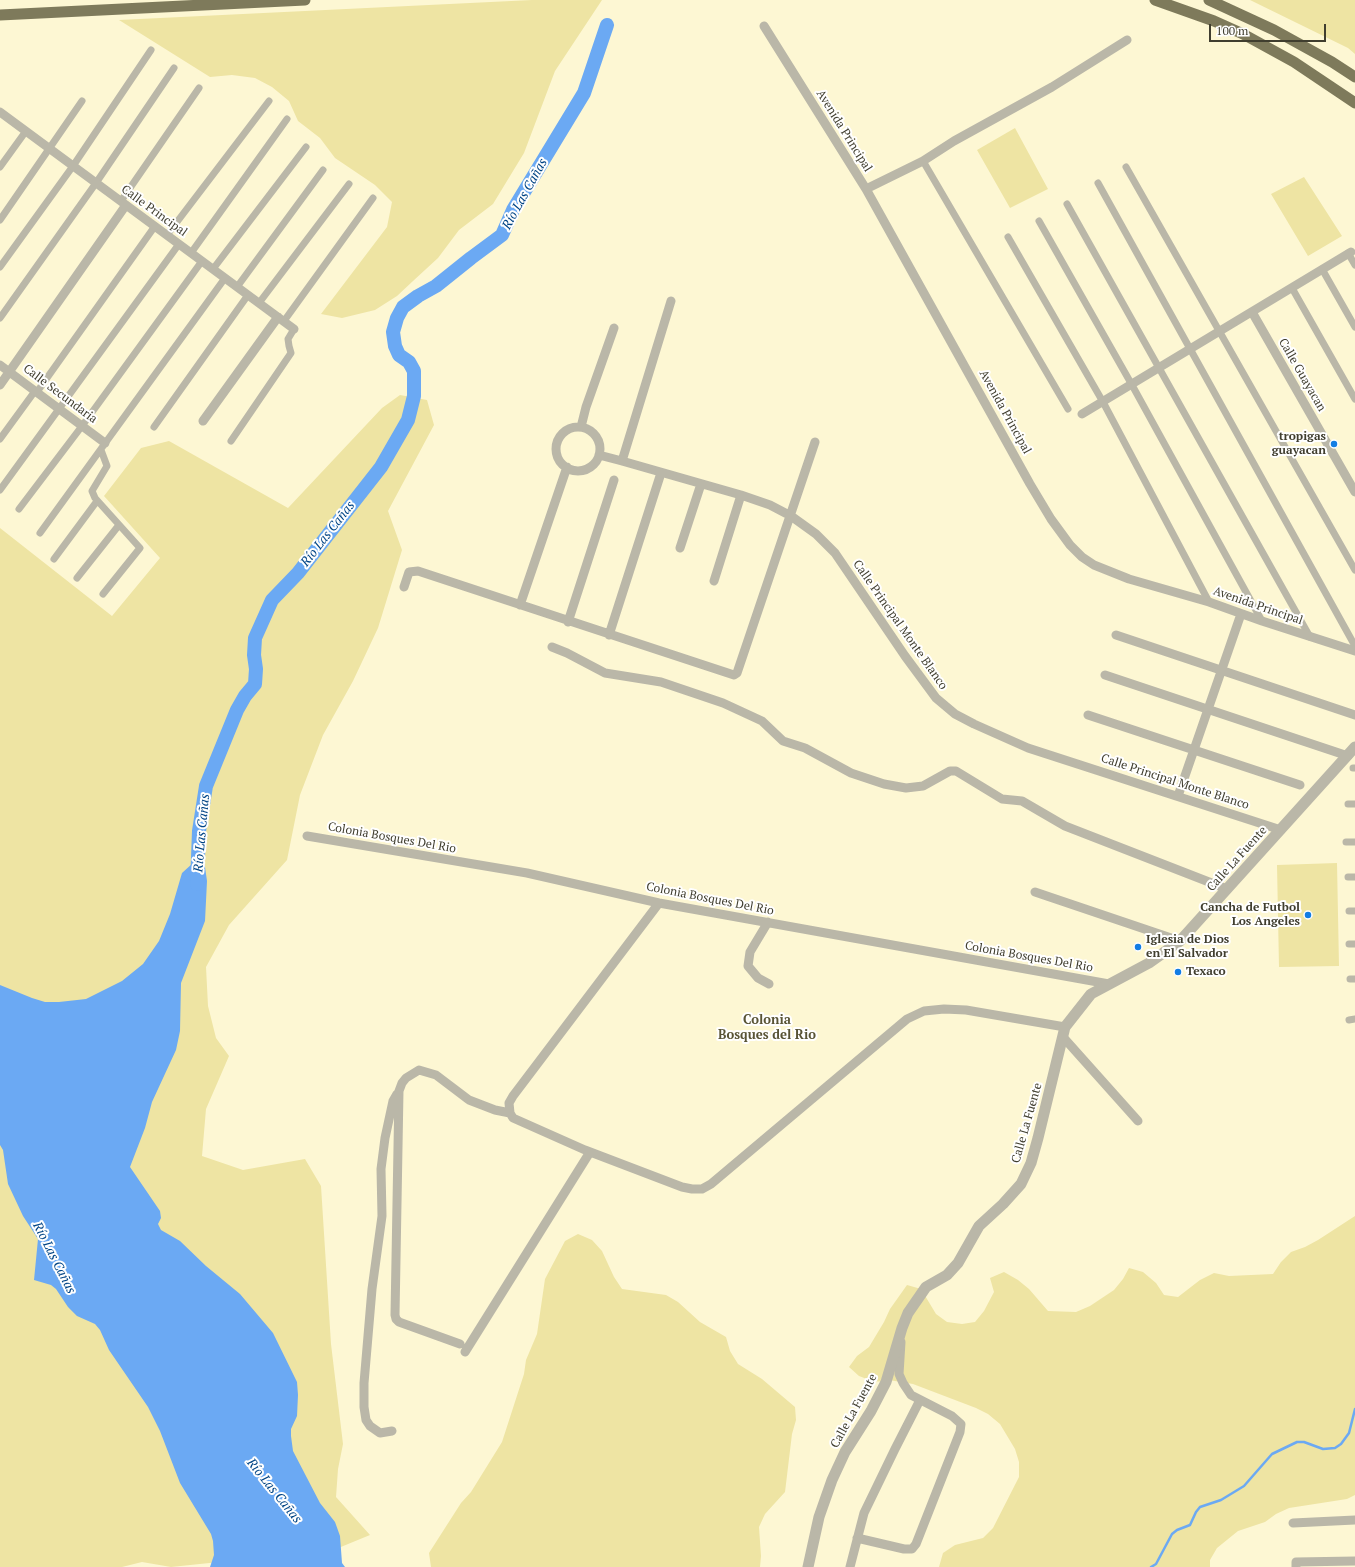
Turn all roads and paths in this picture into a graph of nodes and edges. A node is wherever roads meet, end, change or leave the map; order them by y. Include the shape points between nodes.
1 (305, 0) edge
2 (1155, 0) edge
3 (1208, 0) edge
4 (155, 4) edge
5 (0, 15) edge
6 (764, 26) dead end
7 (1127, 40) dead end
8 (151, 50) dead end
9 (174, 68) dead end
10 (1355, 77) edge
11 (198, 88) dead end
12 (82, 101) dead end
13 (270, 101) dead end
14 (1355, 103) edge
15 (1, 115) edge
16 (287, 119) dead end
17 (26, 131) junction
18 (306, 146) dead end
19 (50, 149) junction
20 (923, 160) junction
21 (73, 166) junction
22 (0, 167) edge
23 (1126, 167) dead end
24 (323, 170) dead end
25 (96, 183) junction
26 (1098, 183) dead end
27 (349, 184) dead end
28 (866, 189) junction
29 (374, 198) dead end
30 (123, 203) junction
31 (1067, 204) dead end
32 (0, 220) edge
33 (1038, 221) dead end
34 (155, 226) junction
35 (167, 235) junction
36 (1008, 237) dead end
37 (179, 244) junction
38 (191, 253) junction
39 (1349, 253) joint
40 (202, 261) junction
41 (1355, 265) edge
42 (0, 267) edge
43 (1322, 269) junction
44 (214, 270) junction
45 (225, 278) junction
46 (237, 287) junction
47 (1292, 288) junction
48 (248, 295) junction
49 (671, 301) dead end
50 (259, 303) junction
51 (1252, 312) junction
52 (0, 318) edge
53 (281, 319) junction
54 (1355, 327) edge
55 (614, 328) dead end
56 (294, 329) joint
57 (1219, 332) junction
58 (1190, 350) junction
59 (0, 365) edge
60 (1160, 368) junction
61 (10, 372) junction
62 (0, 385) edge
63 (1132, 385) junction
64 (36, 391) junction
65 (1355, 399) edge
66 (1103, 402) junction
67 (60, 409) junction
68 (1068, 409) dead end
69 (1082, 414) dead end
70 (203, 420) dead end
71 (82, 426) junction
72 (154, 427) dead end
73 (581, 427) junction
74 (0, 439) edge
75 (231, 441) dead end
76 (815, 442) dead end
77 (103, 446) junction
78 (599, 456) junction
79 (622, 461) junction
80 (567, 468) junction
81 (661, 472) junction
82 (614, 480) dead end
83 (701, 484) junction
84 (0, 490) edge
85 (1355, 492) edge
86 (741, 495) junction
87 (97, 501) junction
88 (19, 509) dead end
89 (791, 516) junction
90 (119, 525) junction
91 (40, 533) dead end
92 (680, 548) dead end
93 (54, 559) dead end
94 (1355, 570) edge
95 (77, 578) dead end
96 (714, 581) dead end
97 (404, 587) dead end
98 (103, 594) dead end
99 (1209, 602) junction
100 (520, 605) junction
101 (1241, 614) junction
102 (1262, 621) junction
103 (568, 622) junction
104 (609, 635) junction
105 (1116, 635) dead end
106 (1310, 637) junction
107 (1355, 646) edge
108 (552, 647) dead end
109 (1355, 651) edge
110 (1222, 670) junction
111 (1105, 675) dead end
112 (1208, 709) junction
113 (1355, 714) edge
114 (1088, 715) dead end
115 (1193, 751) junction
116 (1351, 752) edge
117 (1300, 785) dead end
118 (1178, 796) junction
119 (1282, 830) junction
120 (307, 836) dead end
121 (1346, 842) dead end
122 (1355, 842) edge
123 (1228, 889) junction
124 (1035, 892) dead end
125 (659, 903) junction
126 (768, 922) junction
127 (1180, 941) junction
128 (769, 984) dead end
129 (1109, 984) junction
130 (1064, 1032) junction
131 (399, 1091) junction
132 (510, 1113) junction
133 (1138, 1121) dead end
134 (590, 1152) junction
135 (902, 1328) junction
136 (460, 1344) dead end
137 (465, 1352) dead end
138 (920, 1400) junction
139 (392, 1431) dead end
140 (1355, 1520) edge
141 (1293, 1523) dead end
142 (857, 1538) junction
143 (1355, 1561) edge
144 (1296, 1565) edge
145 (808, 1567) edge
146 (850, 1567) edge

1 - 4 highway
2 - 14 highway via 1243,34 1294,62
3 - 10 highway via 1274,30
4 - 5 highway
6 - 28 street, Avenida Principal
7 - 20 street via 1052,87
8 - 21 street
9 - 25 street
11 - 30 street
12 - 19 street
13 - 35 street
15 - 17 street, Calle Principal
16 - 38 street
17 - 19 street, Calle Principal
17 - 22 street
18 - 44 street
19 - 21 street, Calle Principal
19 - 32 street
20 - 28 street
20 - 68 street
21 - 25 street, Calle Principal
21 - 42 street
23 - 57 street
24 - 46 street
25 - 30 street, Calle Principal
25 - 52 street
26 - 58 street
27 - 50 street
28 - 99 street, Avenida Principal via 1030,484 1070,545 1094,565 1129,579
29 - 53 street
30 - 34 street, Calle Principal
30 - 61 street
31 - 60 street
33 - 63 street
34 - 35 street, Calle Principal
34 - 64 street
35 - 37 street, Calle Principal
36 - 66 street
37 - 38 street, Calle Principal
37 - 67 street
38 - 40 street, Calle Principal
39 - 41 street
39 - 43 street
40 - 44 street, Calle Principal
40 - 71 street
43 - 47 street
43 - 54 street
44 - 45 street, Calle Principal
45 - 46 street, Calle Principal
45 - 77 street
46 - 48 street, Calle Principal
47 - 51 street
47 - 65 street
48 - 50 street, Calle Principal
48 - 72 street
49 - 79 street
50 - 53 street, Calle Principal
51 - 57 street
51 - 85 street, Calle Guayacan
53 - 56 street, Calle Principal
53 - 70 street
55 - 73 street
56 - 75 street via 288,339 291,353
57 - 58 street
57 - 94 street
58 - 60 street
58 - 107 street
59 - 61 street, Calle Secundaria
60 - 63 street
60 - 106 street
61 - 62 street
61 - 64 street, Calle Secundaria
63 - 66 street
63 - 102 street
64 - 67 street, Calle Secundaria
64 - 74 street
66 - 69 street
66 - 99 street
67 - 71 street, Calle Secundaria
67 - 84 street
71 - 77 street, Calle Secundaria
71 - 88 street
73 - 78 street via 594,434 600,448
73 - 80 street via 567,430 557,441 557,456
76 - 89 street
77 - 87 street via 108,466 92,491
77 - 91 street
78 - 79 street, Calle Principal Monte Blanco
78 - 80 street via 586,469
79 - 81 street, Calle Principal Monte Blanco
80 - 100 street
81 - 83 street, Calle Principal Monte Blanco
81 - 104 street
82 - 103 street
83 - 86 street, Calle Principal Monte Blanco
83 - 92 street
86 - 89 street, Calle Principal Monte Blanco via 770,505
86 - 96 street
87 - 90 street
87 - 93 street
89 - 104 street via 737,673 734,675
89 - 118 street, Calle Principal Monte Blanco via 816,534 835,553 936,698 955,714 1028,748
90 - 95 street
90 - 98 street via 140,548
97 - 100 street via 409,572 418,571
99 - 101 street, Avenida Principal
100 - 103 street
101 - 102 street, Avenida Principal
101 - 110 street
102 - 106 street, Avenida Principal
103 - 104 street
105 - 110 street
106 - 109 street, Avenida Principal
108 - 123 street via 605,672 661,682 723,703 762,721 783,741 805,748 851,773 884,784 906,788 922,786 950,771 956,771 1002,799 1022,801 1065,826
110 - 112 street
110 - 113 street
111 - 112 street
112 - 115 street
112 - 116 street
114 - 115 street
115 - 117 street
115 - 118 street
116 - 119 street, Calle La Fuente
118 - 119 street, Calle Principal Monte Blanco
119 - 123 street, Calle La Fuente
120 - 125 street, Colonia Bosques Del Rio via 527,873
121 - 122 street
123 - 127 street, Calle La Fuente
124 - 127 street
125 - 126 street, Colonia Bosques Del Rio
125 - 132 street via 513,1096 509,1103
126 - 128 street via 750,952 748,966 758,978
126 - 129 street, Colonia Bosques Del Rio
127 - 129 street, Calle La Fuente via 1149,963
129 - 130 street, Calle La Fuente via 1091,994
130 - 133 street
130 - 134 street via 966,1010 924,1011 908,1019 702,1189 682,1187
130 - 135 street, Calle La Fuente via 1038,1138 1021,1184 979,1226 958,1263 947,1275 926,1287 908,1313
131 - 132 street via 406,1078 419,1070 436,1075 469,1100
131 - 136 street via 394,1315 399,1322
131 - 139 street via 393,1101 381,1169 382,1216 364,1383 366,1420 380,1433
132 - 134 street via 513,1118
134 - 137 street
135 - 138 street via 899,1374 911,1395
135 - 145 street, Calle La Fuente via 886,1382 845,1452 832,1480 819,1516
138 - 142 street via 864,1513
138 - 142 street via 952,1416 961,1424 916,1544 912,1550
140 - 141 street
142 - 146 street
143 - 144 street

